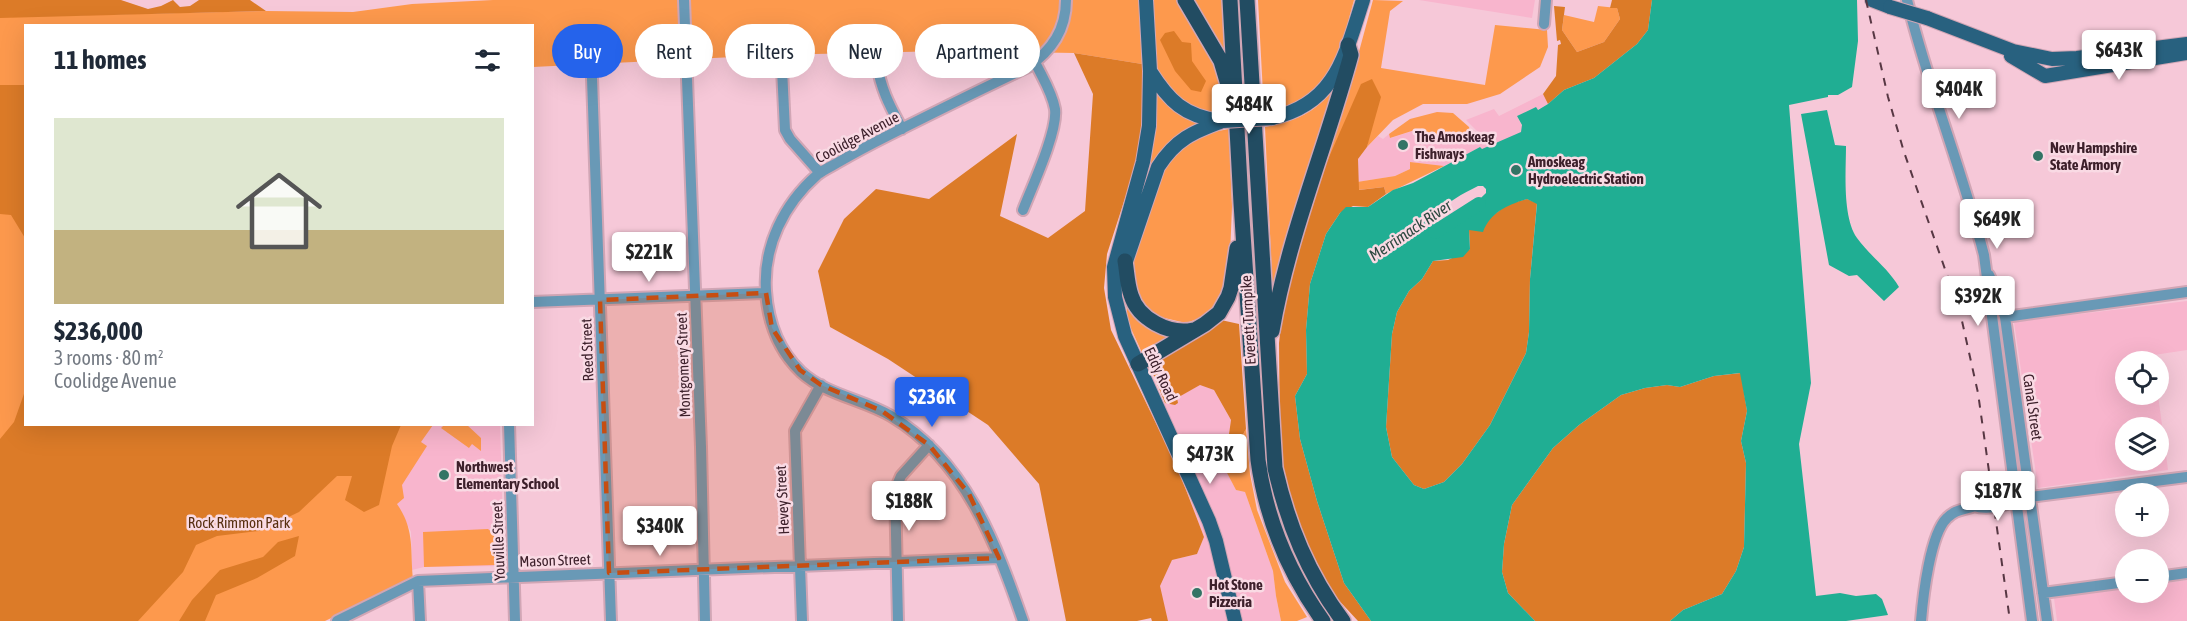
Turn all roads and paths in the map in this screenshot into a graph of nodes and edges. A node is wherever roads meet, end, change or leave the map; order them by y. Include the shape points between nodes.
1 (684, 0) edge
2 (1066, 0) edge
3 (1146, 0) edge
4 (1185, 0) edge
5 (1230, 0) edge
6 (1247, 0) edge
7 (1363, 0) edge
8 (1546, 0) edge
9 (1872, 0) edge
10 (1907, 0) edge
11 (1544, 24) dead end
12 (1986, 41) junction
13 (2187, 44) edge
14 (1348, 45) junction
15 (2187, 53) edge
16 (1040, 57) edge
17 (1150, 71) junction
18 (1040, 73) edge
19 (592, 78) dead end
20 (782, 78) edge
21 (879, 78) edge
22 (1003, 78) edge
23 (1223, 121) junction
24 (902, 129) junction
25 (1237, 129) junction
26 (820, 172) junction
27 (1241, 203) junction
28 (1023, 210) dead end
29 (1125, 261) junction
30 (1987, 272) junction
31 (766, 292) junction
32 (2187, 292) edge
33 (695, 296) junction
34 (600, 300) junction
35 (534, 302) edge
36 (1118, 310) junction
37 (2005, 316) junction
38 (1196, 329) junction
39 (1268, 358) junction
40 (1138, 364) junction
41 (821, 385) junction
42 (509, 426) edge
43 (929, 445) junction
44 (2187, 477) edge
45 (2030, 497) junction
46 (2016, 500) junction
47 (999, 558) junction
48 (896, 562) junction
49 (800, 566) junction
50 (703, 570) junction
51 (609, 573) junction
52 (2187, 573) edge
53 (2169, 575) edge
54 (514, 577) junction
55 (418, 581) junction
56 (2115, 583) edge
57 (2043, 593) junction
58 (337, 621) edge
59 (420, 621) edge
60 (515, 621) edge
61 (611, 621) edge
62 (705, 621) edge
63 (802, 621) edge
64 (897, 621) edge
65 (1023, 621) edge
66 (1235, 621) edge
67 (1323, 621) edge
68 (1343, 621) edge
69 (1922, 621) edge
70 (2032, 621) edge
71 (2047, 621) edge

1 - 33 street, Montgomery Street
2 - 16 street, Coolidge Avenue via 1063,27
3 - 17 main road, Eddy Road
4 - 25 highway via 1221,61
5 - 25 highway, Everett Turnpike
6 - 39 highway, Everett Turnpike
7 - 14 main road
8 - 11 street
9 - 12 main road, bridge
10 - 30 street, Canal Street via 1971,202
12 - 13 main road via 2026,55 2059,59
12 - 15 main road via 2045,76
14 - 23 main road, bridge via 1336,74 1314,101 1272,118
14 - 39 highway via 1351,55 1280,286
17 - 23 main road via 1178,106 1202,118
17 - 36 main road, Eddy Road via 1149,126 1143,162 1114,267
18 - 28 street via 1053,100 1054,127
19 - 34 street, Reed Street
20 - 26 street via 785,130
21 - 24 street via 884,96
22 - 24 street, Coolidge Avenue
23 - 29 main road, Eddy Road via 1180,140 1167,152 1158,167
24 - 26 street, Coolidge Avenue
25 - 27 highway, Everett Turnpike
26 - 31 street, Coolidge Avenue via 794,200 780,223 768,258
27 - 38 highway via 1228,297 1213,319
27 - 67 highway, Everett Turnpike via 1260,477 1284,555
29 - 36 main road, Eddy Road
29 - 38 highway via 1131,296 1141,311 1162,327
30 - 37 street, Canal Street
30 - 46 street, Canal Street
31 - 33 street
31 - 41 street, Coolidge Avenue via 769,319 784,351 800,370
32 - 37 street
33 - 34 street
33 - 50 street, Montgomery Street
34 - 35 street
34 - 51 street, Reed Street
36 - 40 main road, Eddy Road
37 - 45 street, Canal Street
38 - 40 highway
39 - 68 highway, Everett Turnpike via 1273,450 1283,503 1314,579
40 - 66 main road, Eddy Road via 1209,521
41 - 43 street, Coolidge Avenue via 882,411
41 - 49 street, Hevey Street via 795,431
42 - 54 street, Youville Street
43 - 47 street, Coolidge Avenue via 969,494
43 - 48 street via 896,484
44 - 45 street
45 - 46 street
45 - 57 street, Canal Street
46 - 69 street via 2007,506 1961,508 1942,523 1927,578
46 - 70 street, Canal Street
47 - 48 street, Mason Street
47 - 65 street, Coolidge Avenue
48 - 49 street, Mason Street
48 - 64 street
49 - 50 street, Mason Street
49 - 63 street, Hevey Street
50 - 51 street, Mason Street
50 - 62 street, Montgomery Street
51 - 54 street, Mason Street
51 - 61 street, Reed Street
52 - 53 street
54 - 55 street, Mason Street
54 - 60 street, Youville Street
55 - 58 street, Mason Street
55 - 59 street
56 - 57 street
57 - 71 street, Canal Street

